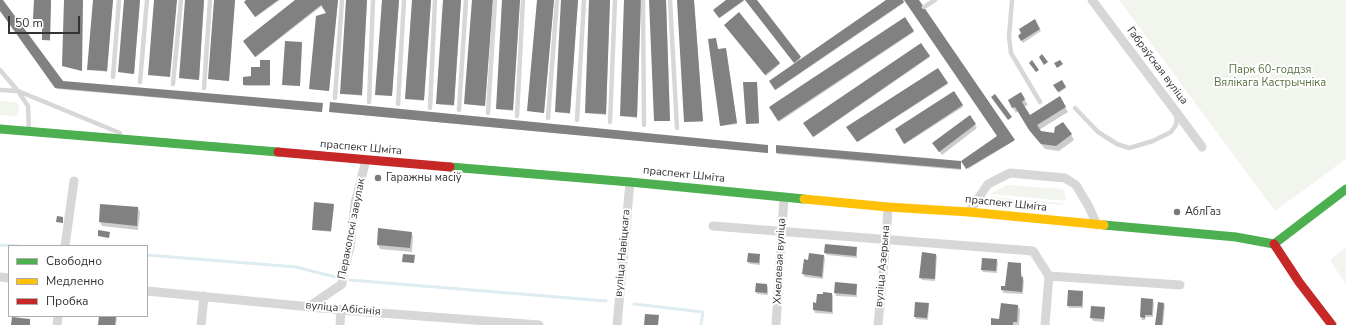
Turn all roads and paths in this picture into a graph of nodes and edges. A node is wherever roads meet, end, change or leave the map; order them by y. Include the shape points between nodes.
1 (119, 0) edge
2 (147, 0) edge
3 (181, 0) edge
4 (210, 0) edge
5 (342, 0) edge
6 (374, 0) edge
7 (404, 0) edge
8 (435, 0) edge
9 (466, 0) edge
10 (495, 0) edge
11 (523, 0) edge
12 (557, 0) edge
13 (584, 0) edge
14 (615, 0) edge
15 (643, 0) edge
16 (670, 0) edge
17 (935, 0) edge
18 (1012, 0) edge
19 (1092, 0) edge
20 (924, 7) dead end
21 (0, 70) edge
22 (114, 77) dead end
23 (140, 82) dead end
24 (173, 84) dead end
25 (204, 88) dead end
26 (0, 90) edge
27 (18, 91) junction
28 (335, 98) dead end
29 (369, 102) dead end
30 (1040, 102) dead end
31 (398, 104) dead end
32 (430, 108) dead end
33 (1075, 108) dead end
34 (459, 110) dead end
35 (1178, 112) junction
36 (488, 113) dead end
37 (517, 116) dead end
38 (548, 118) dead end
39 (577, 120) dead end
40 (610, 122) dead end
41 (644, 125) dead end
42 (678, 128) dead end
43 (0, 129) edge
44 (29, 131) junction
45 (138, 140) junction
46 (1202, 147) dead end
47 (366, 160) junction
48 (74, 181) dead end
49 (630, 182) junction
50 (1346, 189) edge
51 (784, 197) junction
52 (888, 206) junction
53 (969, 212) junction
54 (1097, 225) junction
55 (713, 226) dead end
56 (782, 233) junction
57 (886, 241) junction
58 (1274, 244) junction
59 (65, 245) edge
60 (1049, 276) junction
61 (1180, 286) dead end
62 (148, 291) edge
63 (204, 296) junction
64 (310, 306) junction
65 (341, 310) junction
66 (475, 323) edge
67 (201, 325) edge
68 (340, 325) edge
69 (539, 325) edge
70 (617, 325) edge
71 (776, 325) edge
72 (878, 325) edge
73 (1045, 325) edge
74 (1332, 325) edge

1 - 22 lane
2 - 23 lane
3 - 24 lane
4 - 25 lane
5 - 28 lane
6 - 29 lane
7 - 31 lane
8 - 32 lane
9 - 34 lane
10 - 36 lane
11 - 37 lane
12 - 38 lane
13 - 39 lane
14 - 40 lane
15 - 41 lane
16 - 42 lane
17 - 20 lane
18 - 30 lane via 1009,37 1011,53
19 - 35 street, Габраўская вуліца
21 - 27 lane
26 - 27 lane
27 - 44 lane via 28,106
27 - 45 lane
33 - 35 lane via 1098,132 1129,148 1153,141 1171,132 1176,125
35 - 46 street, Габраўская вуліца
43 - 44 main road, праспект Шміта
44 - 45 main road, праспект Шміта
45 - 47 main road, праспект Шміта
47 - 49 main road, праспект Шміта
47 - 64 street, Перакопскі завулак via 355,203 350,248 342,284
48 - 59 street
49 - 51 main road, праспект Шміта
49 - 70 street, вуліца Навіцкага
50 - 58 main road
51 - 52 main road, праспект Шміта
51 - 56 street, Хмелевая вуліца
52 - 53 main road, праспект Шміта
52 - 57 street, вуліца Азерына
53 - 54 main road, праспект Шміта
53 - 54 street via 988,184 1010,173 1065,178 1076,185
54 - 58 main road, праспект Шміта via 1236,237
55 - 56 street
56 - 57 street
56 - 71 street, Хмелевая вуліца
57 - 60 street via 1033,251
57 - 72 street, вуліца Азерына
58 - 74 main road
60 - 61 street
60 - 73 street
62 - 63 street, вуліца Абісінія
63 - 64 street, вуліца Абісінія
63 - 67 street
64 - 65 street, вуліца Абісінія
65 - 66 street, вуліца Абісінія
65 - 68 street
66 - 69 street, вуліца Абісінія

